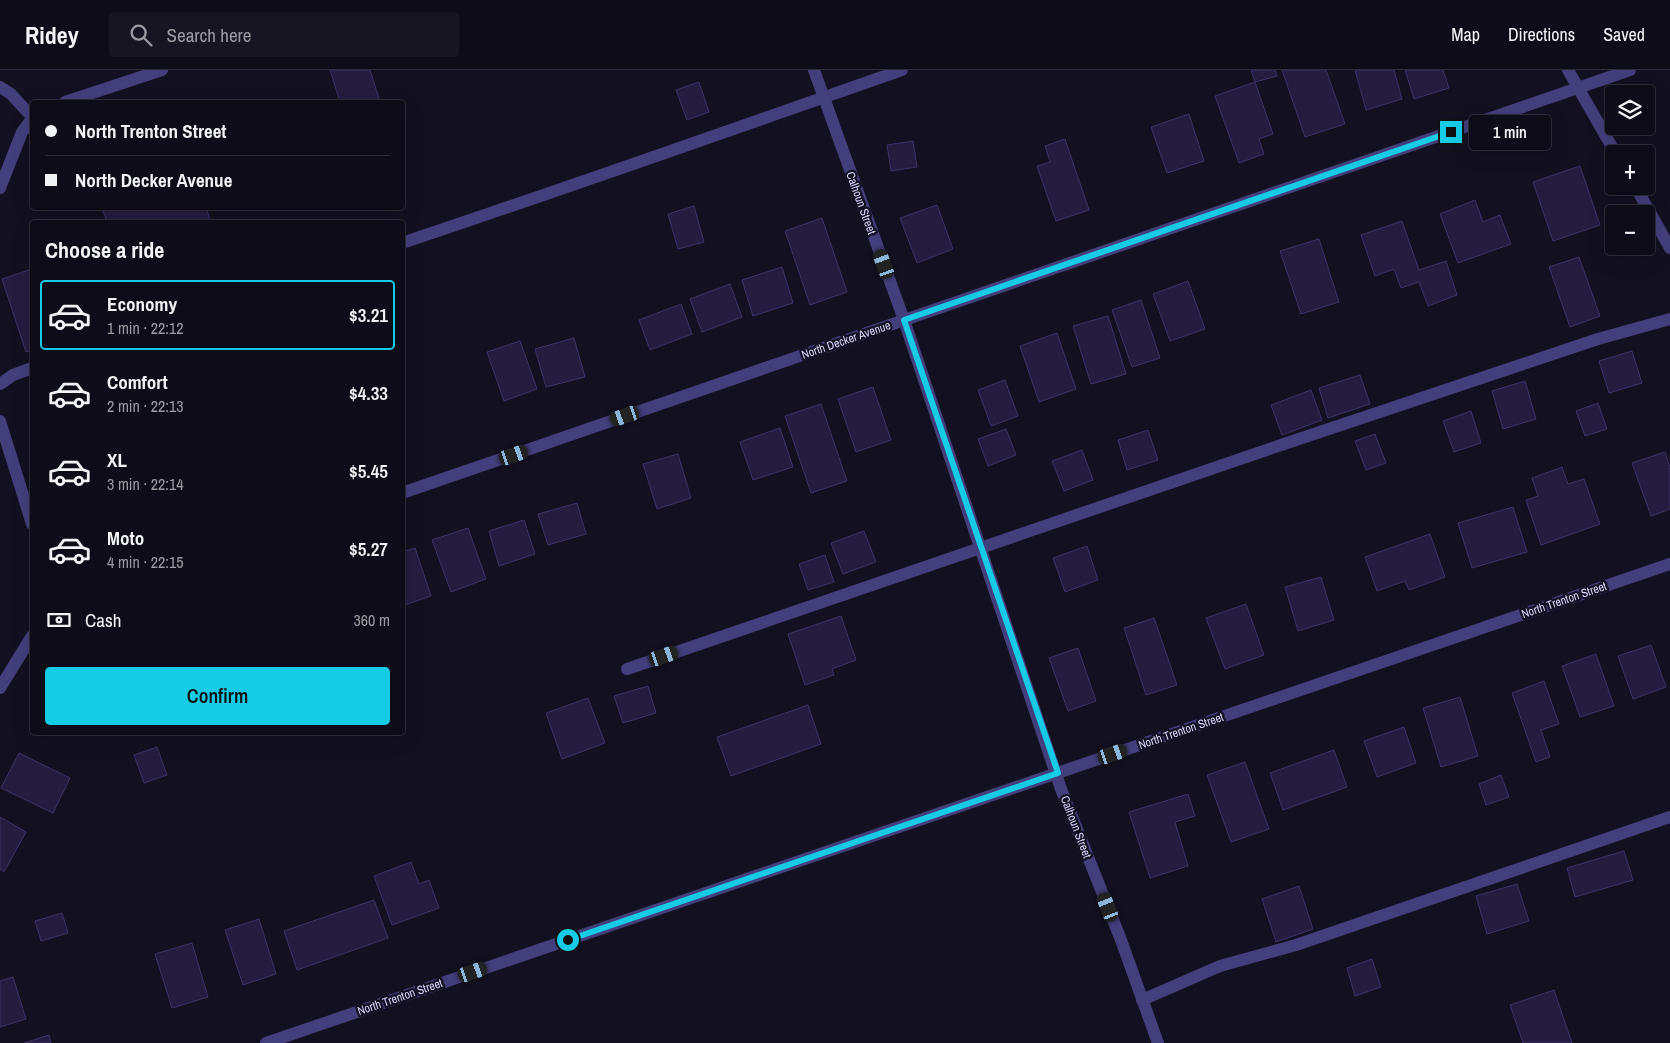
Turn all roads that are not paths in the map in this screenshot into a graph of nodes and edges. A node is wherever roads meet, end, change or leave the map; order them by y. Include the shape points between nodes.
1 (162, 70) edge
2 (814, 70) edge
3 (902, 70) edge
4 (1568, 70) edge
5 (1630, 70) edge
6 (145, 73) edge
7 (0, 87) edge
8 (1578, 88) junction
9 (823, 97) junction
10 (71, 100) edge
11 (30, 116) edge
12 (30, 121) edge
13 (1611, 145) edge
14 (0, 188) edge
15 (1639, 195) edge
16 (405, 242) edge
17 (1670, 248) edge
18 (1670, 319) edge
19 (904, 320) junction
20 (30, 369) edge
21 (0, 384) edge
22 (0, 421) edge
23 (405, 492) edge
24 (30, 518) edge
25 (980, 548) junction
26 (1670, 564) edge
27 (30, 639) edge
28 (626, 669) dead end
29 (0, 688) edge
30 (1058, 773) junction
31 (1670, 817) edge
32 (1142, 1000) junction
33 (266, 1043) edge
34 (1158, 1043) edge

1 - 6 street
2 - 9 street, Calhoun Street
3 - 9 street
4 - 8 street
5 - 8 street, North Decker Avenue
6 - 10 street
7 - 11 street via 11,94
8 - 13 street
8 - 19 street, North Decker Avenue
9 - 16 street via 639,164
9 - 19 street, Calhoun Street
12 - 14 street via 22,132
15 - 17 street
18 - 25 street via 1598,340
19 - 23 street, North Decker Avenue
19 - 25 street, Calhoun Street
20 - 21 street
22 - 24 street
25 - 28 street
25 - 30 street, Calhoun Street
26 - 30 street, North Trenton Street
27 - 29 street
30 - 32 street, Calhoun Street via 1061,789
30 - 33 street, North Trenton Street
31 - 32 street via 1296,945 1220,966
32 - 34 street, Calhoun Street

